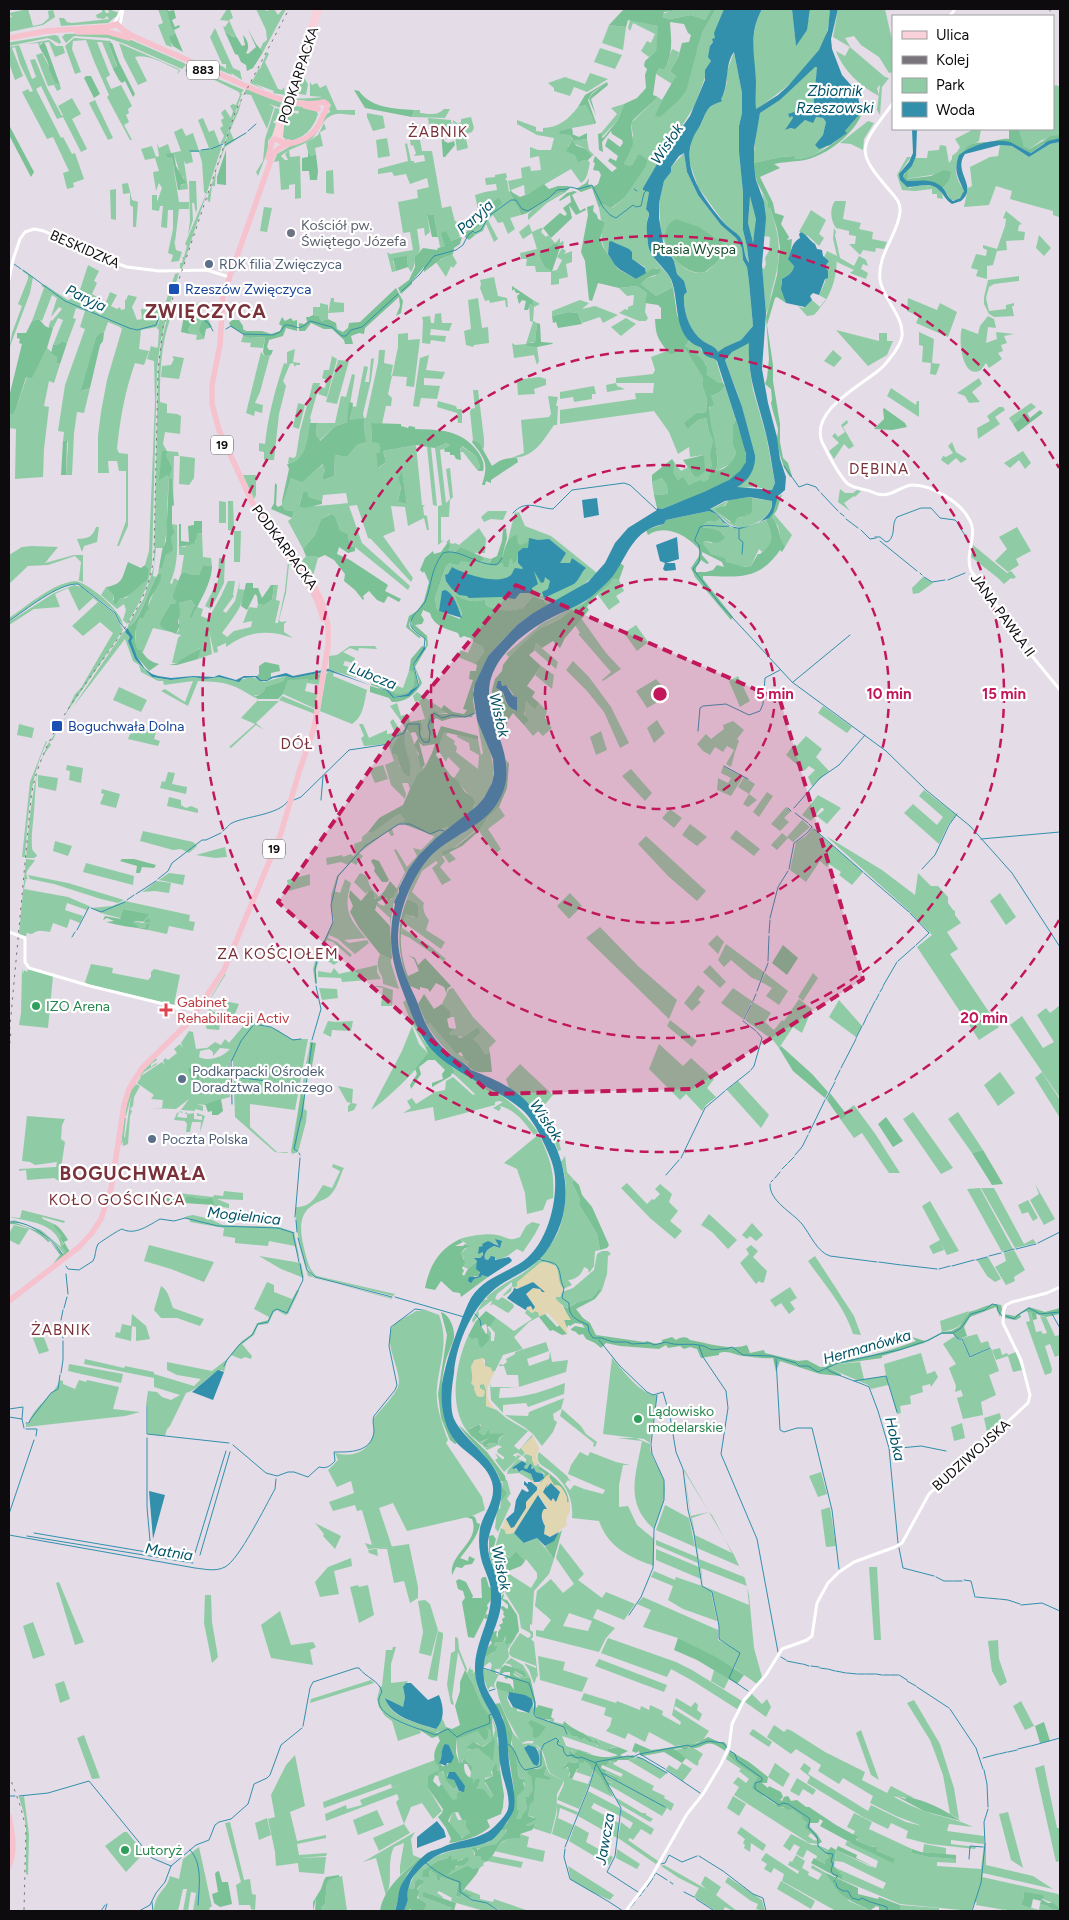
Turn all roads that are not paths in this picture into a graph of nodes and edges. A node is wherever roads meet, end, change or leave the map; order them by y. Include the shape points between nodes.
1 (123, 9) edge
2 (316, 9) edge
3 (320, 9) edge
4 (117, 26) junction
5 (114, 33) junction
6 (9, 38) edge
7 (9, 42) edge
8 (291, 89) junction
9 (892, 104) edge
10 (321, 109) junction
11 (281, 124) junction
12 (274, 140) joint
13 (277, 146) junction
14 (11, 259) edge
15 (228, 276) junction
16 (9, 280) edge
17 (217, 322) junction
18 (220, 330) junction
19 (217, 340) junction
20 (220, 348) junction
21 (209, 408) junction
22 (214, 414) junction
23 (231, 461) junction
24 (249, 503) junction
25 (255, 508) junction
26 (266, 531) junction
27 (273, 533) junction
28 (327, 653) junction
29 (1060, 690) edge
30 (11, 933) edge
31 (198, 1011) junction
32 (1060, 1287) edge
33 (9, 1301) edge
34 (9, 1816) edge
35 (9, 1866) edge
36 (626, 1911) edge

1 - 4 street
2 - 8 main road, PODKARPACKA / 19
3 - 8 main road, PODKARPACKA / 19
4 - 5 highway via 120,32
4 - 5 highway via 110,28
4 - 6 highway via 46,31
4 - 10 highway, 883 via 265,93 314,104
5 - 7 highway, 883 via 48,34
5 - 10 highway, 883 via 266,96
8 - 11 main road, PODKARPACKA / 19
9 - 29 street, JANA PAWŁA II via 868,137 865,152 868,163 900,206 900,215 882,259 880,277 901,327 902,337 884,366 824,417 822,441 850,485 881,495 910,485 928,488 941,493 964,511 972,529 970,570
10 - 13 highway via 318,126 310,136 297,143
11 - 12 main road, PODKARPACKA / 19
11 - 13 main road, PODKARPACKA / 19
12 - 13 highway, 19
13 - 15 highway, PODKARPACKA / 19
14 - 15 street, BESKIDZKA via 23,234 38,229 90,254 127,267 158,271 207,270
14 - 16 street, BESKIDZKA
15 - 17 highway, PODKARPACKA / 19 via 218,303
15 - 18 highway, PODKARPACKA / 19
17 - 18 highway
17 - 19 highway, PODKARPACKA / 19
18 - 20 highway, PODKARPACKA / 19
19 - 20 highway
19 - 21 highway, PODKARPACKA / 19
20 - 22 highway, PODKARPACKA / 19 via 212,385
21 - 22 highway
21 - 23 highway, PODKARPACKA / 19 via 213,426
22 - 23 highway, PODKARPACKA / 19
23 - 24 highway, PODKARPACKA / 19
23 - 25 highway, PODKARPACKA / 19
24 - 25 highway
24 - 26 highway, PODKARPACKA / 19
25 - 27 highway, PODKARPACKA / 19
26 - 27 highway
26 - 28 highway, PODKARPACKA / 19 via 311,588 323,618
27 - 28 highway, PODKARPACKA / 19 via 308,574 320,596 328,625
28 - 31 highway, 19 via 314,728 280,836 229,960
30 - 31 street via 26,939 25,964 29,968
31 - 33 highway, 19 via 142,1068 129,1089 110,1194 96,1227 79,1247
32 - 36 street, BUDZIWOJSKA via 1004,1308 1004,1326 1021,1360 1030,1395 1028,1403 928,1495 900,1545 858,1560 831,1579 818,1600 812,1636 782,1649 767,1674 744,1700 733,1721 729,1747 720,1765 650,1879
34 - 35 highway via 13,1845

